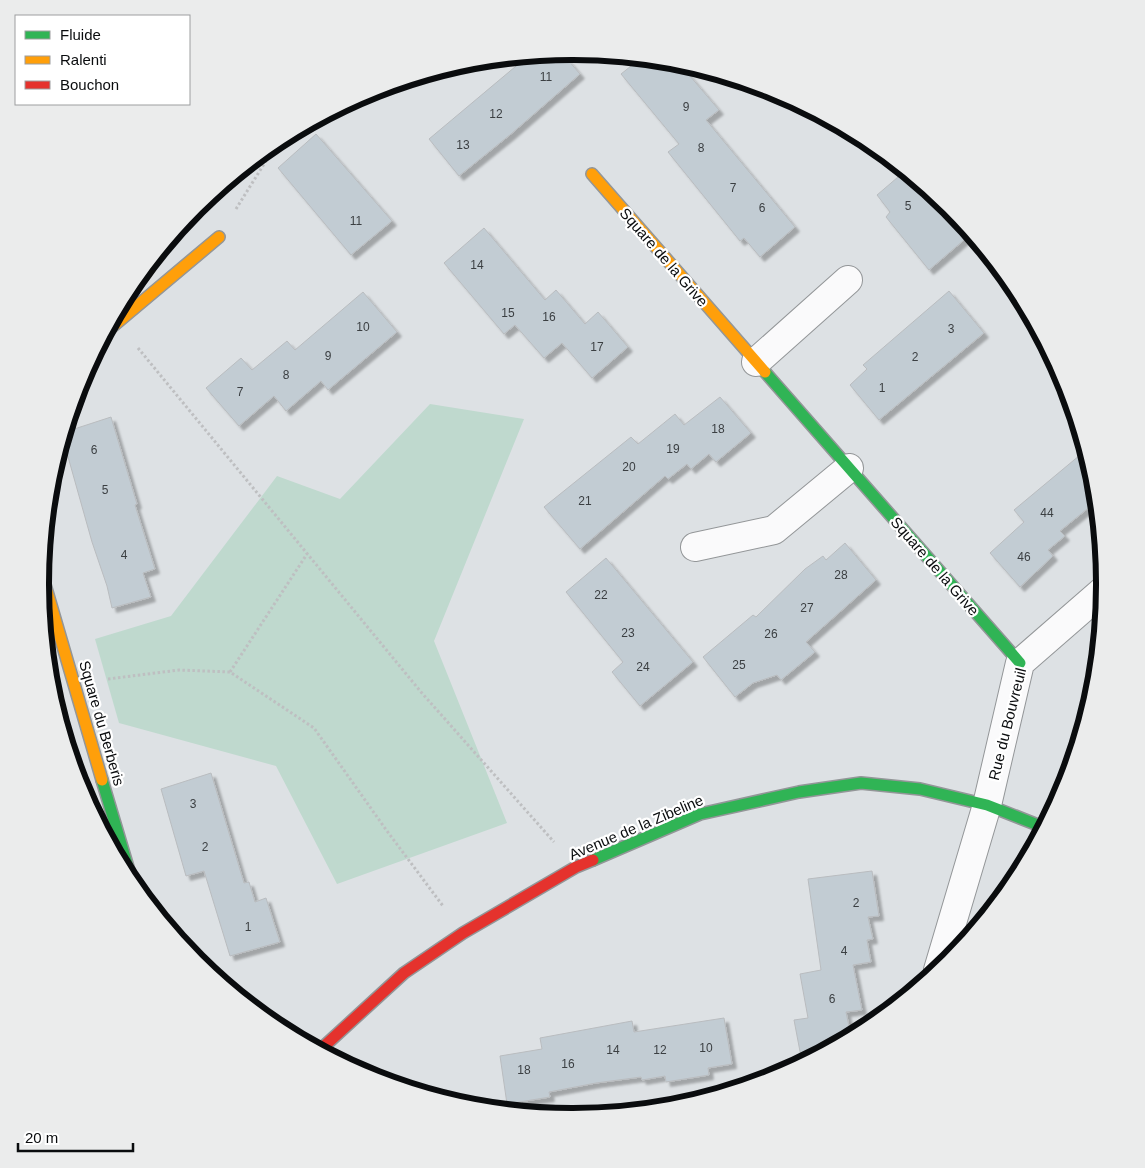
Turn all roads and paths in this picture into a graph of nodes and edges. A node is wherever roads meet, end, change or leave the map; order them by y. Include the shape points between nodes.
1 (267, 159) edge
2 (592, 174) dead end
3 (219, 237) joint
4 (848, 280) dead end
5 (120, 321) edge
6 (118, 324) edge
7 (756, 362) junction
8 (850, 468) junction
9 (695, 547) dead end
10 (307, 554) junction
11 (1096, 596) edge
12 (49, 601) edge
13 (1020, 663) junction
14 (230, 672) junction
15 (74, 683) junction
16 (987, 805) junction
17 (1037, 825) edge
18 (124, 855) edge
19 (576, 867) junction
20 (463, 933) junction
21 (943, 954) edge
22 (325, 1045) edge

1 - 3 path
2 - 7 street, Square de la Grive
3 - 5 street
4 - 7 street
6 - 10 path
7 - 8 street, Square de la Grive
8 - 9 street via 774,530
8 - 13 street, Square de la Grive
10 - 14 path
10 - 19 path via 421,692
11 - 13 street, Rue du Bouvreuil
12 - 15 street, Square du Berberis
13 - 16 street, Rue du Bouvreuil
14 - 15 path via 179,670
14 - 20 path via 314,728
15 - 18 street, Square du Berberis
16 - 17 street, Avenue de la Zibeline
16 - 19 street, Avenue de la Zibeline via 920,789 861,783 799,792 700,814
16 - 21 street, Rue du Bouvreuil
19 - 20 street, Avenue de la Zibeline
20 - 22 street, Avenue de la Zibeline via 404,973

